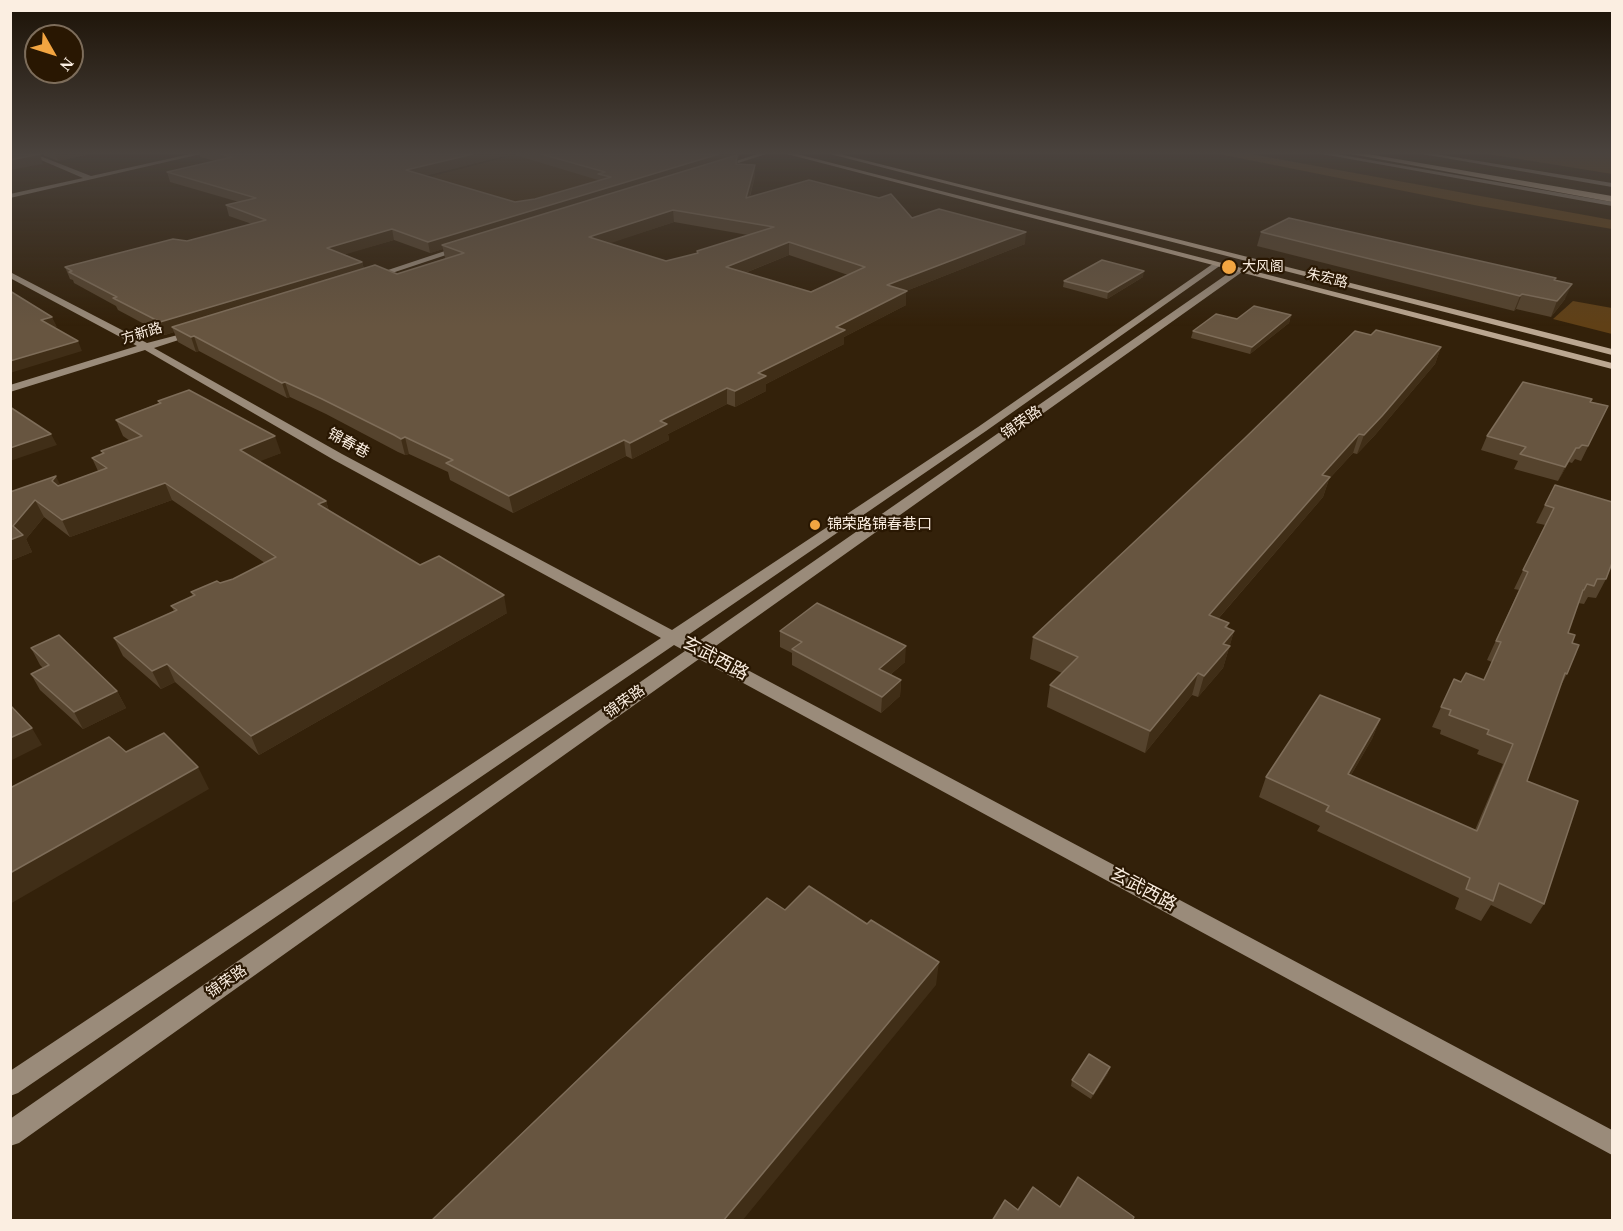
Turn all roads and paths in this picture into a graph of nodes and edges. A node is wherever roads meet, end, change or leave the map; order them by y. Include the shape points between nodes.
1 (1011, 211) edge
2 (1059, 211) edge
3 (471, 245) edge
4 (1217, 265) junction
5 (1239, 270) junction
6 (10, 274) edge
7 (359, 280) edge
8 (202, 330) edge
9 (146, 347) junction
10 (1612, 352) edge
11 (1612, 366) edge
12 (10, 389) edge
13 (673, 637) junction
14 (699, 651) junction
15 (10, 1085) edge
16 (10, 1134) edge
17 (1612, 1143) edge

1 - 4 main road, 朱宏路
2 - 10 main road, 朱宏路
3 - 7 street
4 - 5 main road, 朱宏路
4 - 13 street, 锦荣路
5 - 11 main road, 朱宏路
5 - 14 street, 锦荣路
6 - 9 street, 锦春巷
8 - 9 street, 方新路
9 - 12 street, 方新路
9 - 13 street, 锦春巷 via 338,458
13 - 14 street, 玄武西路
13 - 15 street, 锦荣路
14 - 16 street, 锦荣路
14 - 17 street, 玄武西路

